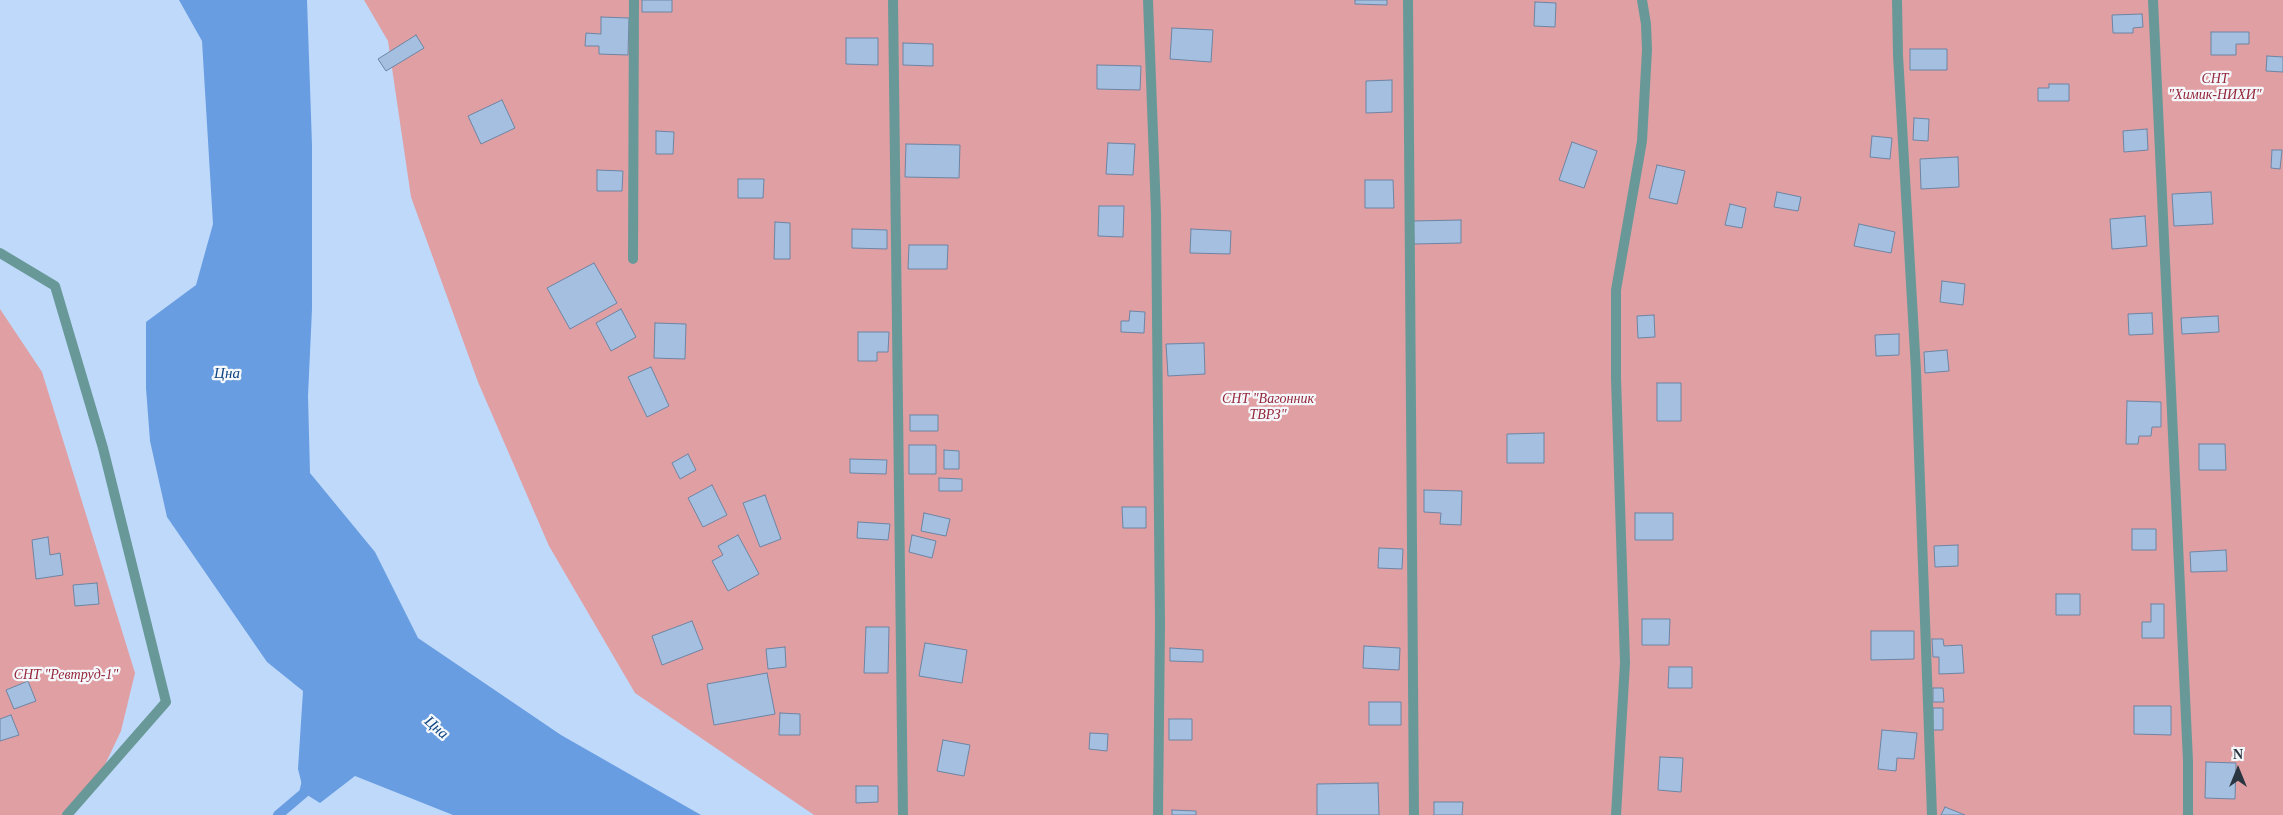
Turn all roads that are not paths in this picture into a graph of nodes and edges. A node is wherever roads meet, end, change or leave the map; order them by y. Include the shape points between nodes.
1 (634, 0) edge
2 (893, 0) edge
3 (1148, 0) edge
4 (1408, 0) edge
5 (1642, 0) edge
6 (1897, 0) edge
7 (2153, 0) edge
8 (0, 253) edge
9 (633, 260) dead end
10 (67, 815) edge
11 (902, 815) edge
12 (1158, 815) edge
13 (1414, 815) edge
14 (1616, 815) edge
15 (1932, 815) edge
16 (2188, 815) edge

1 - 9 street
2 - 11 street
3 - 12 street via 1156,223 1160,624
4 - 13 street
5 - 14 street via 1647,50 1642,140 1616,290 1625,663
6 - 15 street via 1916,371
7 - 16 street
8 - 10 street via 55,286 103,448 166,702

